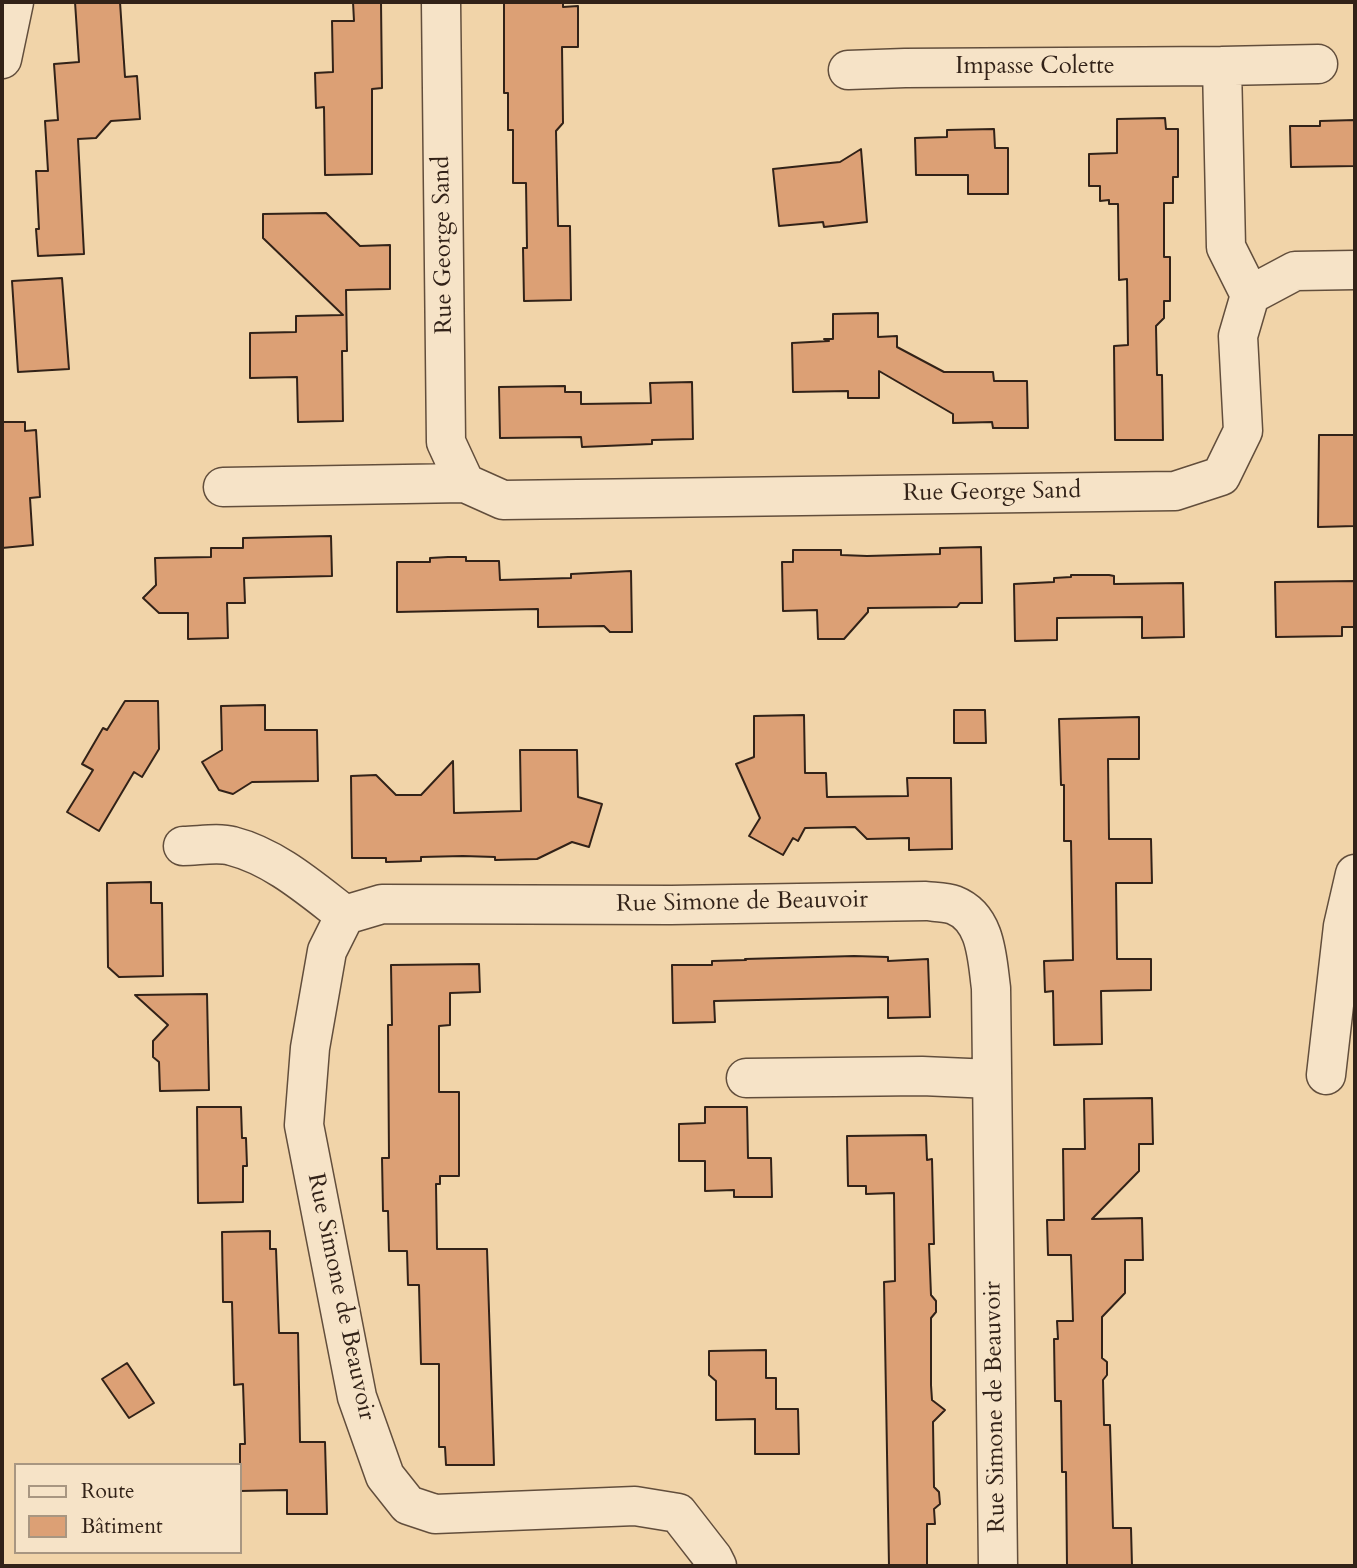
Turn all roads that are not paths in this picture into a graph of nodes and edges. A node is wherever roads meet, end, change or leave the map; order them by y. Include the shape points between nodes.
1 (14, 2) edge
2 (441, 2) edge
3 (2, 59) edge
4 (1318, 64) dead end
5 (1222, 66) junction
6 (848, 70) dead end
7 (1355, 270) edge
8 (1250, 295) junction
9 (465, 484) junction
10 (223, 487) dead end
11 (183, 846) dead end
12 (1355, 874) edge
13 (345, 915) junction
14 (1349, 926) edge
15 (1326, 1075) dead end
16 (746, 1078) dead end
17 (992, 1079) junction
18 (717, 1566) edge
19 (998, 1566) edge

1 - 3 street
2 - 9 street, Rue George Sand via 446,442
4 - 5 street, Impasse Colette
5 - 6 street, Impasse Colette
5 - 8 street via 1226,247
7 - 8 street via 1296,271
8 - 9 street, Rue George Sand via 1238,336 1243,431 1221,476 1175,491 503,500
9 - 10 street, Rue George Sand
11 - 13 street via 231,845 264,859
12 - 14 street
13 - 17 street, Rue Simone de Beauvoir via 382,904 926,901 954,905 976,922 986,948
13 - 18 street, Rue Simone de Beauvoir via 327,951 310,1048 304,1125 357,1397 384,1476 408,1505 435,1514 635,1506 678,1513
14 - 15 street
16 - 17 street
17 - 19 street, Rue Simone de Beauvoir

